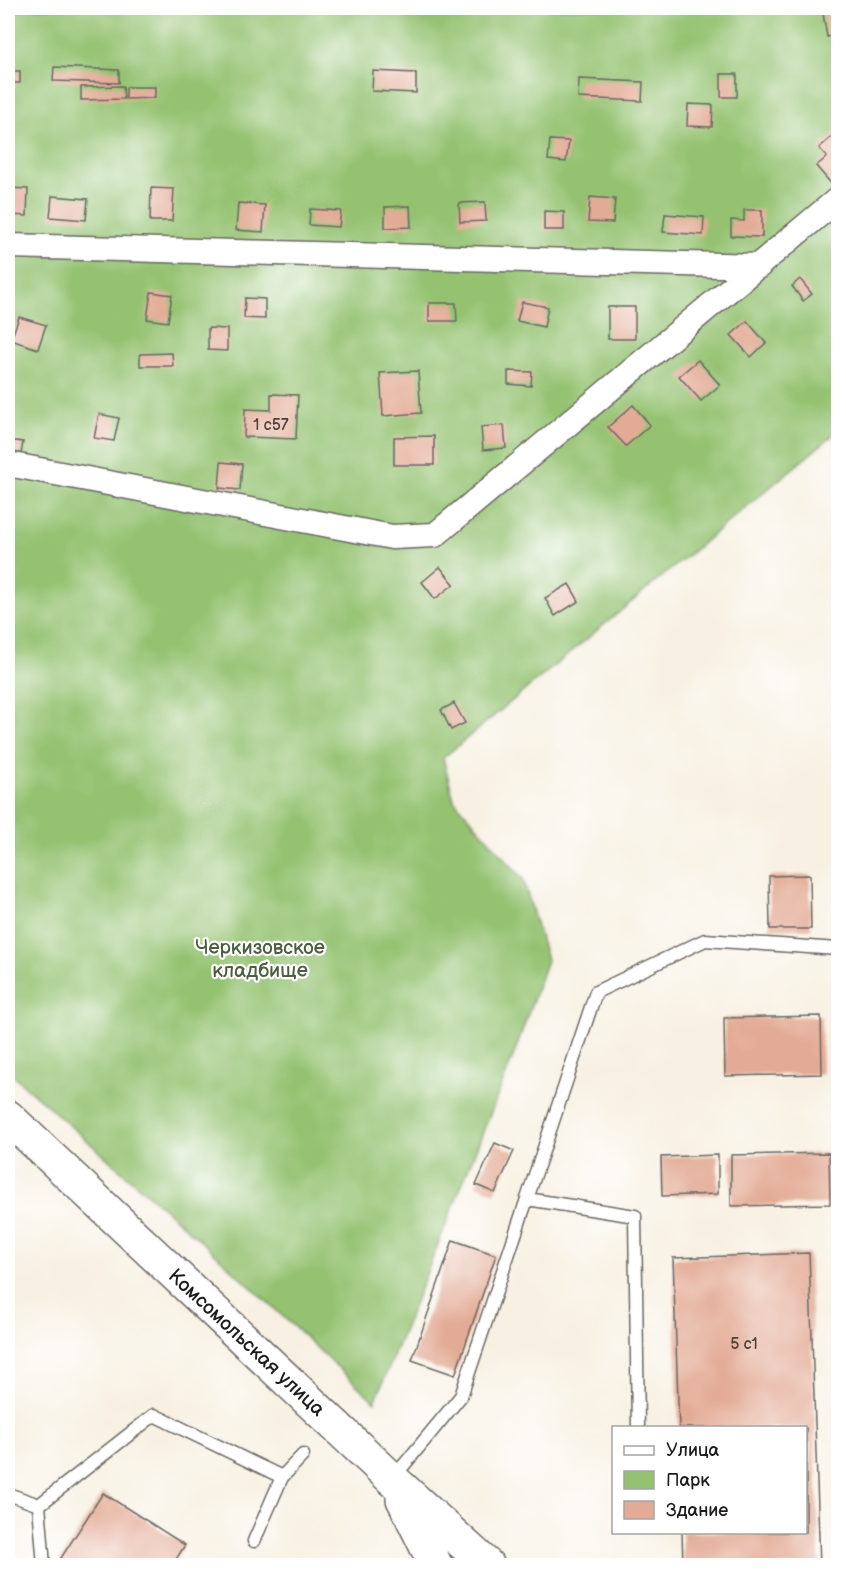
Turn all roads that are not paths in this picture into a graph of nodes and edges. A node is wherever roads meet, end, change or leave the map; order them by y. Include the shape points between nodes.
1 (838, 199) edge
2 (8, 246) edge
3 (759, 266) junction
4 (8, 464) edge
5 (838, 949) edge
6 (8, 1117) edge
7 (527, 1199) junction
8 (638, 1426) edge
9 (303, 1455) dead end
10 (282, 1477) junction
11 (392, 1479) junction
12 (8, 1494) edge
13 (39, 1505) junction
14 (254, 1541) dead end
15 (44, 1566) edge
16 (436, 1566) edge
17 (488, 1566) edge

1 - 3 street
2 - 3 street
3 - 4 street via 435,535 392,537
5 - 7 lane via 705,940 596,992
6 - 11 street, Комсомольская улица
7 - 8 lane via 635,1216
7 - 11 lane via 461,1396
9 - 10 lane
10 - 13 lane via 154,1415
10 - 14 lane
11 - 16 street
11 - 17 street, Комсомольская улица
12 - 13 lane
13 - 15 lane

